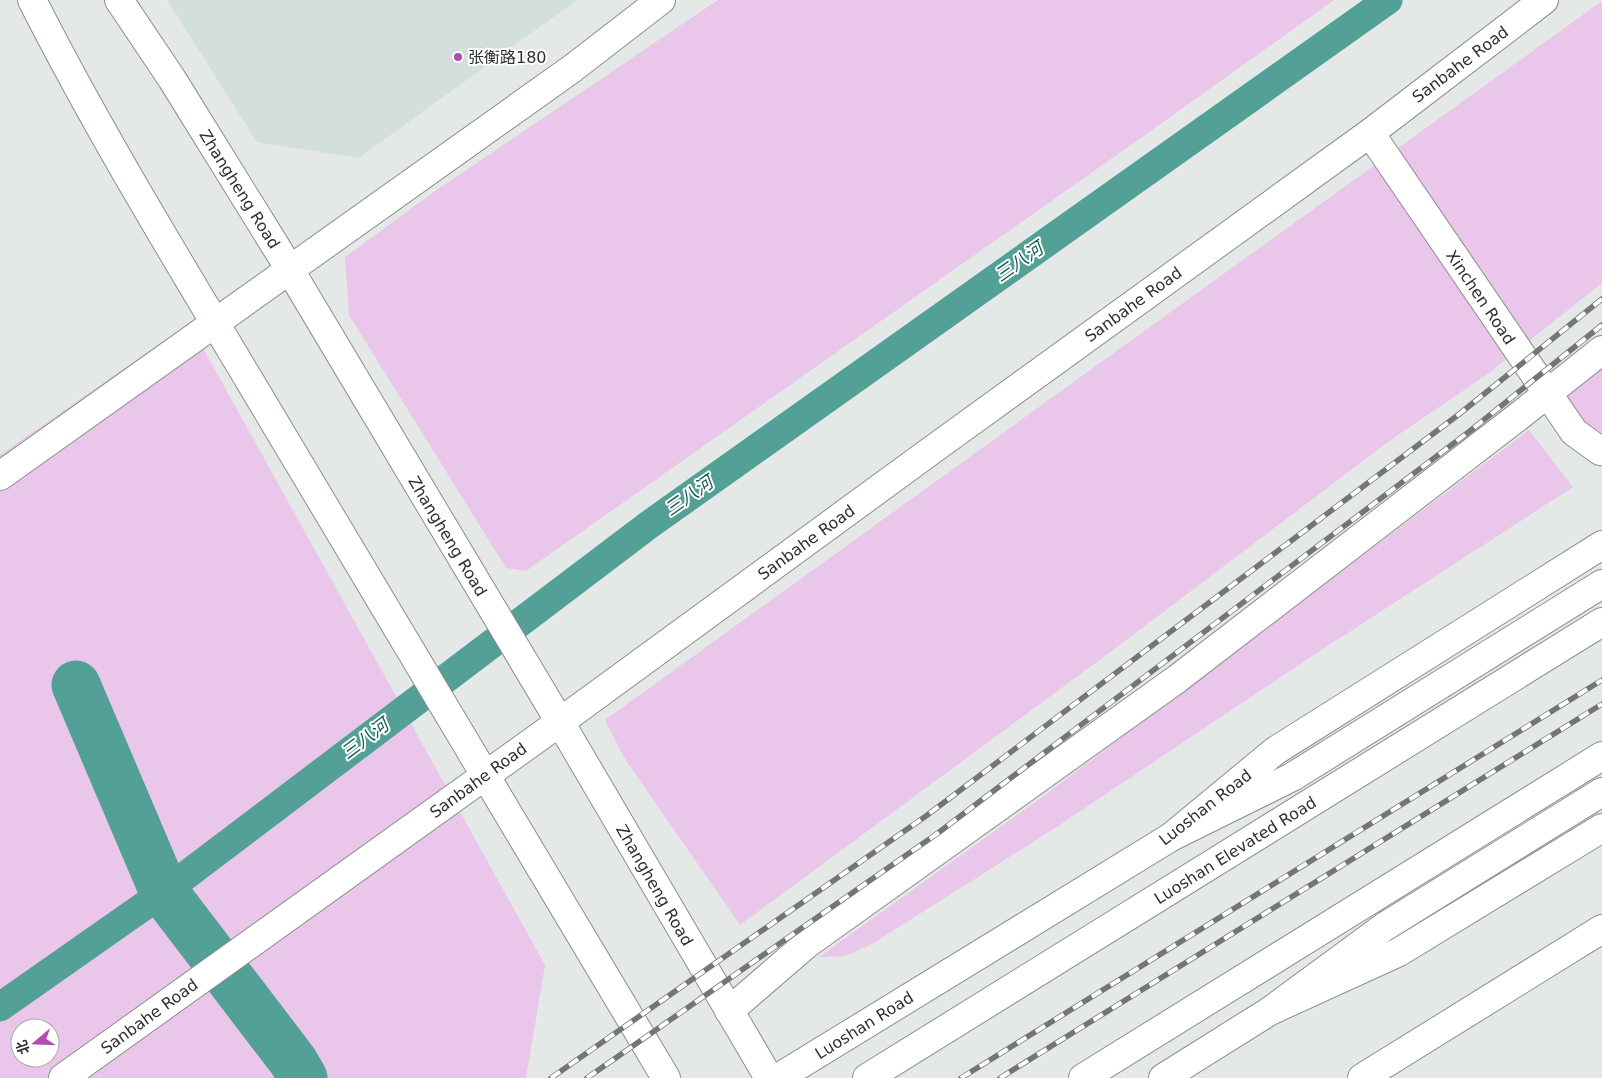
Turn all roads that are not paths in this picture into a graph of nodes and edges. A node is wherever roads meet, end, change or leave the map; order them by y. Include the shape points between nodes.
1 (32, 0) edge
2 (119, 0) edge
3 (661, 0) edge
4 (1544, 0) edge
5 (1370, 133) junction
6 (290, 270) junction
7 (216, 323) junction
8 (1602, 350) edge
9 (1548, 394) junction
10 (1602, 450) edge
11 (0, 476) edge
12 (1602, 546) edge
13 (1602, 584) edge
14 (1602, 622) edge
15 (560, 722) junction
16 (1602, 756) edge
17 (485, 775) junction
18 (1602, 792) edge
19 (1602, 828) edge
20 (1171, 837) junction
21 (1602, 928) edge
22 (729, 1011) junction
23 (1270, 1011) junction
24 (63, 1078) edge
25 (666, 1078) edge
26 (769, 1078) edge
27 (778, 1078) edge
28 (867, 1078) edge
29 (1083, 1078) edge
30 (1163, 1078) edge
31 (1362, 1078) edge

1 - 7 main road via 96,123
2 - 6 main road, Zhangheng Road via 172,79
3 - 6 main road via 573,68
4 - 5 main road, Sanbahe Road
5 - 9 main road, Xinchen Road
5 - 15 main road, Sanbahe Road
6 - 7 main road
6 - 15 main road, Zhangheng Road
7 - 11 main road
7 - 17 main road
8 - 9 main road
9 - 10 main road, Xinchen Road via 1574,432
9 - 22 main road via 1177,679 808,943
12 - 20 main road, Luoshan Road via 1275,751
13 - 20 main road via 1292,777
14 - 28 main road, Luoshan Elevated Road
15 - 17 main road, Sanbahe Road
15 - 22 main road, Zhangheng Road
16 - 29 main road
17 - 24 main road, Sanbahe Road
17 - 25 main road
18 - 23 main road via 1384,928
19 - 23 main road via 1399,952
20 - 27 main road, Luoshan Road
21 - 31 main road
22 - 26 main road, Zhangheng Road
23 - 30 main road

